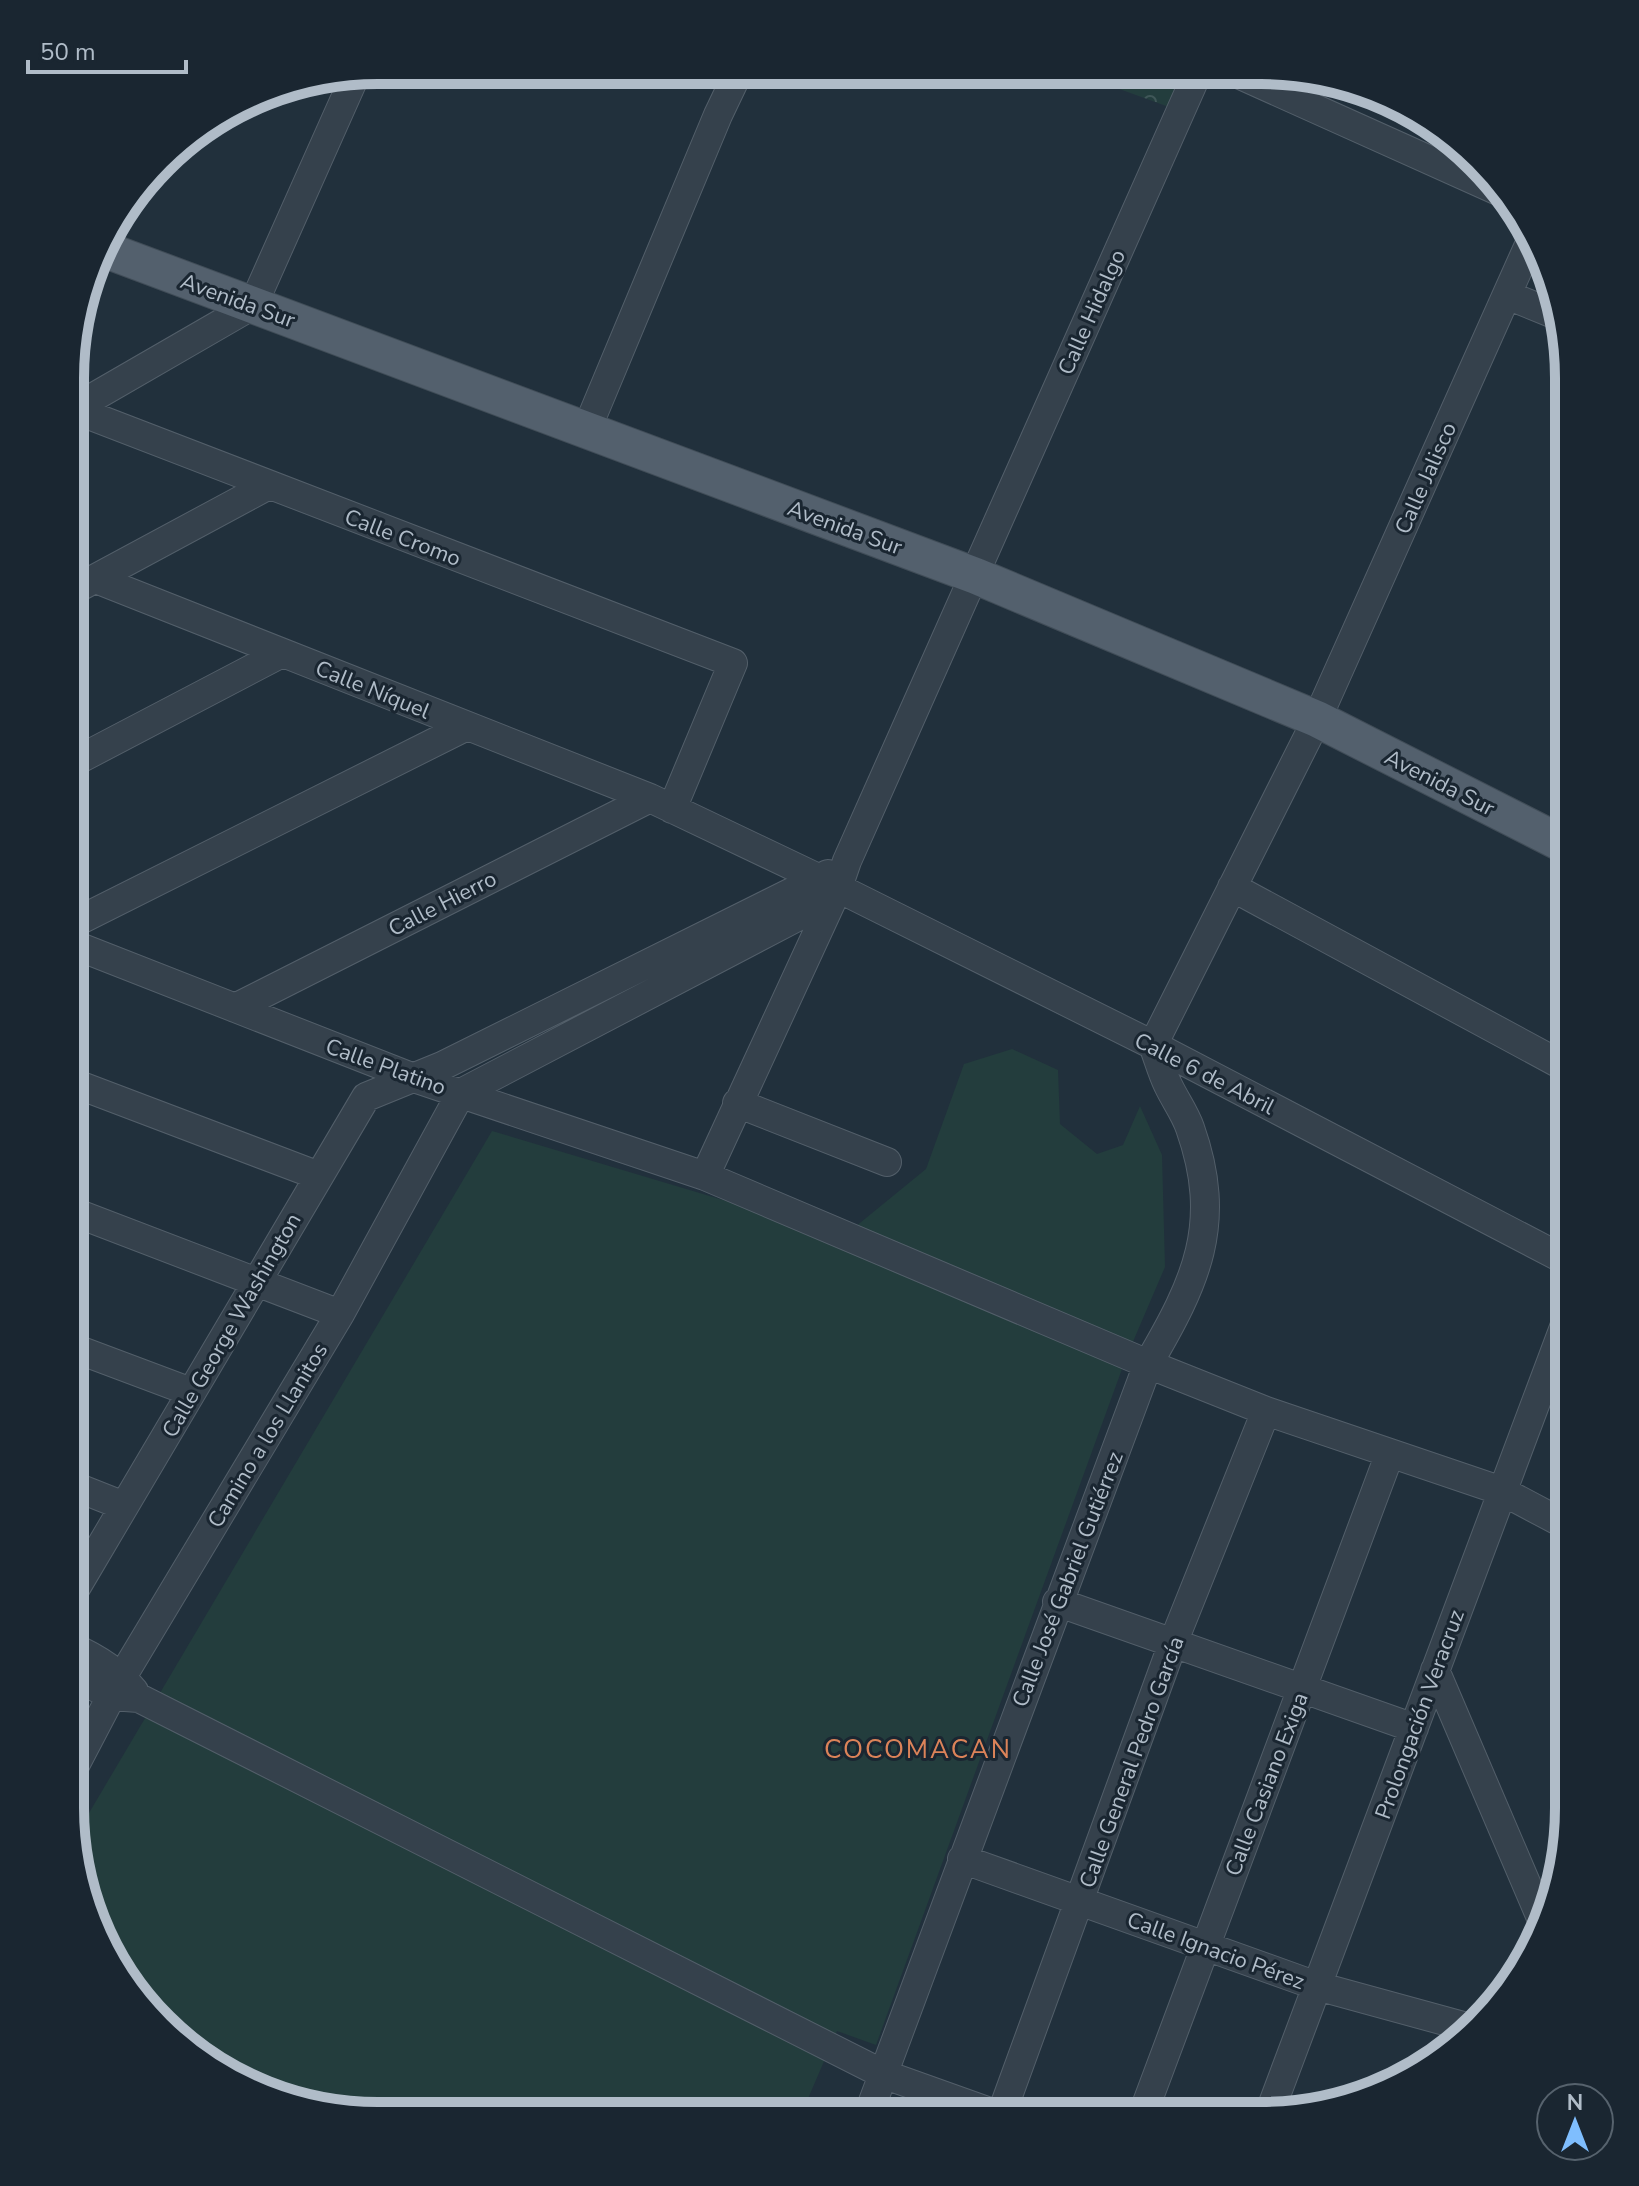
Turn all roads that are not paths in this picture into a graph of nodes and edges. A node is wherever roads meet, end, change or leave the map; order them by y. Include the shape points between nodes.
1 (733, 84) edge
2 (1193, 84) edge
3 (1260, 84) edge
4 (351, 86) edge
5 (1481, 183) edge
6 (123, 231) edge
7 (1526, 251) edge
8 (112, 252) edge
9 (258, 294) junction
10 (1507, 295) junction
11 (1547, 311) edge
12 (84, 402) edge
13 (84, 413) edge
14 (590, 419) junction
15 (267, 486) junction
16 (981, 564) junction
17 (84, 585) edge
18 (282, 653) junction
19 (1322, 708) junction
20 (467, 726) junction
21 (84, 757) edge
22 (661, 804) junction
23 (1555, 812) edge
24 (1555, 839) edge
25 (829, 884) junction
26 (1232, 887) junction
27 (84, 918) edge
28 (804, 930) junction
29 (84, 949) edge
30 (235, 1008) junction
31 (1153, 1045) junction
32 (1555, 1061) edge
33 (414, 1078) junction
34 (84, 1087) edge
35 (461, 1093) junction
36 (737, 1103) junction
37 (887, 1162) dead end
38 (319, 1176) junction
39 (705, 1176) junction
40 (84, 1216) edge
41 (1555, 1255) edge
42 (257, 1281) junction
43 (340, 1314) junction
44 (1555, 1351) edge
45 (84, 1352) edge
46 (1148, 1364) junction
47 (191, 1392) junction
48 (1266, 1411) junction
49 (1390, 1453) junction
50 (84, 1490) edge
51 (1502, 1491) junction
52 (124, 1506) junction
53 (1555, 1519) edge
54 (84, 1574) edge
55 (1057, 1602) junction
56 (1173, 1643) junction
57 (84, 1657) edge
58 (1435, 1670) junction
59 (84, 1677) edge
60 (1302, 1688) junction
61 (124, 1690) junction
62 (1414, 1728) junction
63 (84, 1753) edge
64 (962, 1859) junction
65 (1081, 1902) junction
66 (1537, 1908) edge
67 (1205, 1946) junction
68 (1317, 1986) junction
69 (1459, 2025) edge
70 (883, 2074) junction
71 (1274, 2101) edge
72 (873, 2102) edge
73 (962, 2102) edge
74 (1004, 2102) edge
75 (1147, 2102) edge

1 - 14 street
2 - 16 street, Calle Hidalgo
3 - 5 street
4 - 9 street
6 - 9 main road, Avenida Sur
7 - 10 street, Calle Jalisco
8 - 9 main road, Avenida Sur
9 - 12 street
9 - 14 main road, Avenida Sur
10 - 11 street
10 - 19 street, Calle Jalisco
13 - 15 street, Calle Cromo
14 - 16 main road, Avenida Sur
15 - 17 street
15 - 22 street, Calle Cromo via 733,663
16 - 19 main road, Avenida Sur
16 - 25 street, Calle Hidalgo via 847,861
17 - 18 street, Calle Níquel
18 - 20 street, Calle Níquel
18 - 21 street
19 - 23 main road, Avenida Sur
19 - 24 main road, Avenida Sur
19 - 26 street, Calle Jalisco
20 - 22 street, Calle Níquel
20 - 27 street
22 - 25 street, Calle 6 de Abril
22 - 30 street, Calle Hierro
25 - 28 street
25 - 31 street, Calle 6 de Abril
25 - 33 street, Calle George Washington via 798,888
26 - 31 street, Calle Jalisco
26 - 32 street
28 - 35 street
28 - 36 street
29 - 30 street, Calle Platino
30 - 33 street, Calle Platino
31 - 41 street, Calle 6 de Abril
31 - 46 street, Calle José Gabriel Gutiérrez via 1190,1125 1207,1205 1200,1255 1181,1307
33 - 35 street, Calle Platino
33 - 38 street, Calle George Washington via 366,1097
34 - 38 street
35 - 39 street, Calle Platino
35 - 43 street, Camino a los Llanitos
36 - 37 street
36 - 39 street
38 - 42 street, Calle George Washington
39 - 46 street, Calle Platino
40 - 42 street
42 - 43 street
42 - 47 street, Calle George Washington
43 - 61 street, Camino a los Llanitos
44 - 51 street, Prolongación Veracruz
45 - 47 street
46 - 48 street, Calle Platino
46 - 55 street, Calle José Gabriel Gutiérrez
47 - 52 street, Calle George Washington
48 - 49 street, Calle Platino
48 - 56 street, Calle General Pedro García
49 - 51 street, Calle Platino
49 - 60 street, Calle Casiano Exiga
50 - 52 street
51 - 53 street, Calle Platino
51 - 58 street, Prolongación Veracruz
52 - 54 street, Calle George Washington
55 - 56 street
55 - 64 street, Calle José Gabriel Gutiérrez
56 - 60 street
56 - 65 street, Calle General Pedro García
57 - 61 street
58 - 62 street, Prolongación Veracruz
58 - 66 street
59 - 61 street
60 - 62 street
60 - 67 street, Calle Casiano Exiga
61 - 63 street, Camino a los Llanitos
61 - 70 street
62 - 68 street, Prolongación Veracruz
64 - 65 street, Calle Ignacio Pérez
64 - 70 street, Calle José Gabriel Gutiérrez
65 - 67 street, Calle Ignacio Pérez
65 - 74 street, Calle General Pedro García
67 - 68 street, Calle Ignacio Pérez
67 - 75 street, Calle Casiano Exiga
68 - 69 street, Calle Ignacio Pérez
68 - 71 street, Prolongación Veracruz
70 - 72 street, Calle José Gabriel Gutiérrez
70 - 73 street

